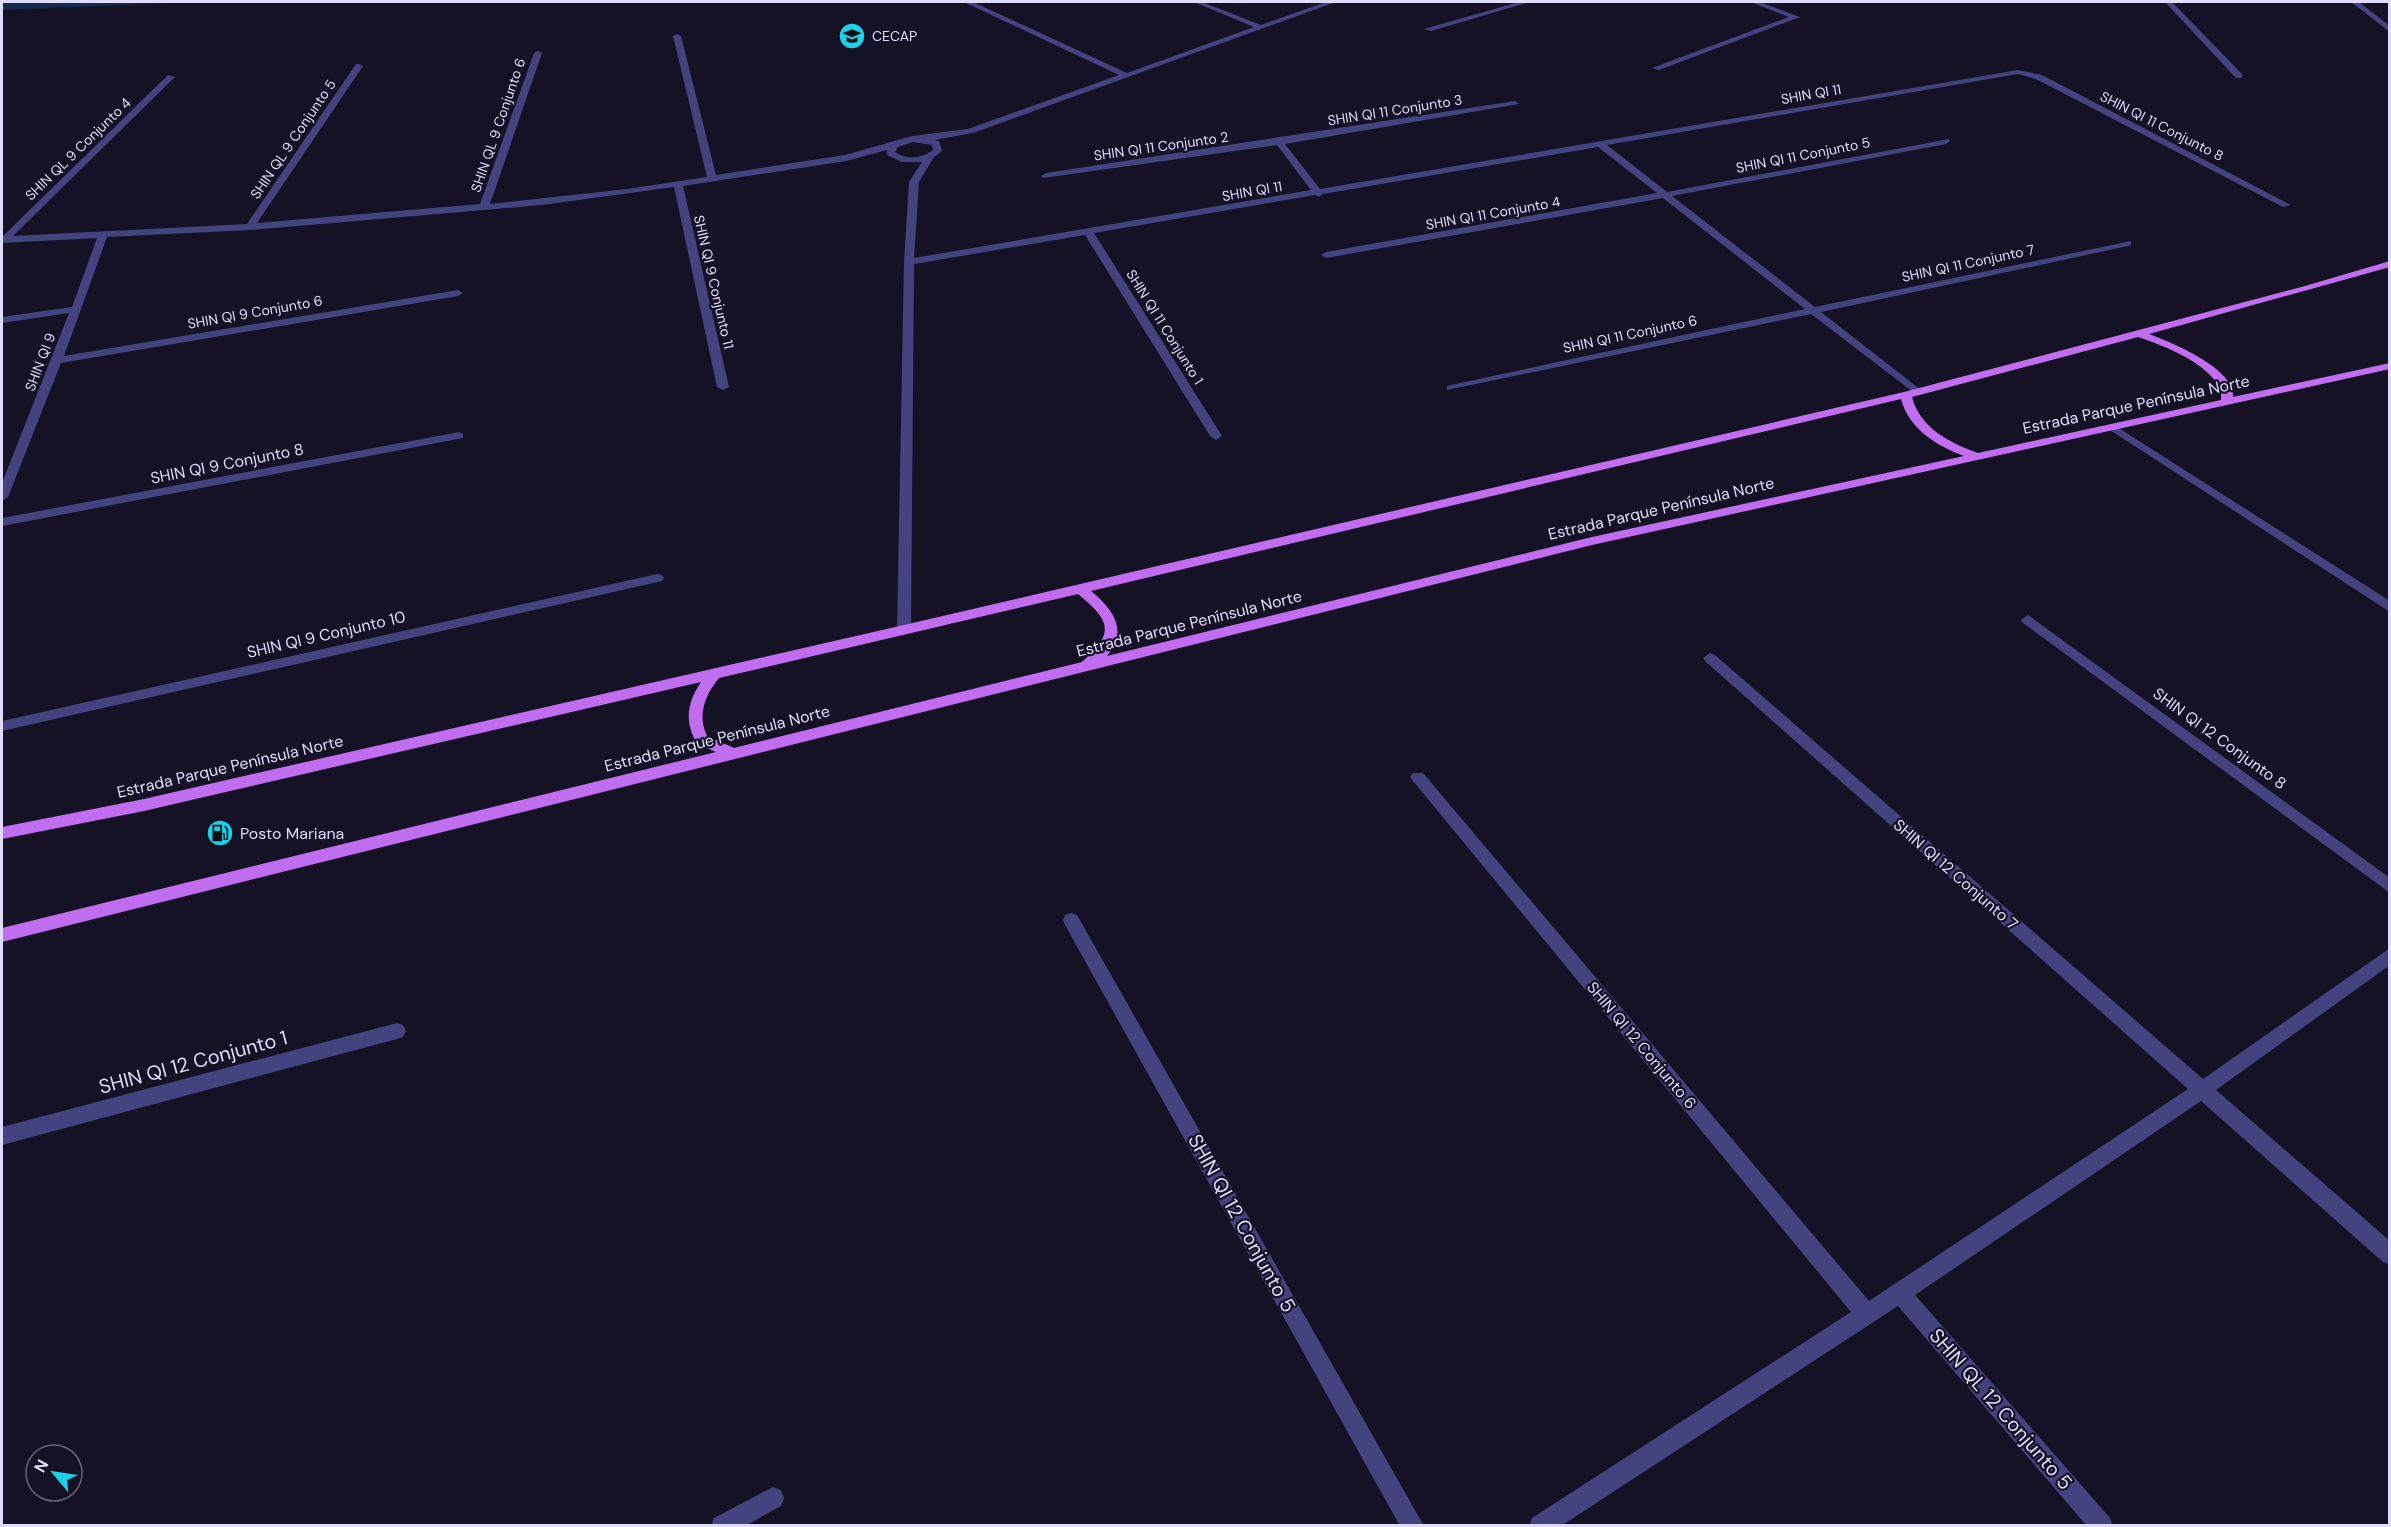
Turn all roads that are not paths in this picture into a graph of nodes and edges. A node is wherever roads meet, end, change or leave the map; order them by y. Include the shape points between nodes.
1 (968, 2) edge
2 (1197, 2) edge
3 (1332, 2) edge
4 (1525, 2) edge
5 (1754, 2) edge
6 (1776, 2) edge
7 (2168, 2) edge
8 (2355, 2) edge
9 (1764, 6) junction
10 (1260, 27) junction
11 (1428, 29) dead end
12 (2390, 30) edge
13 (677, 36) dead end
14 (538, 53) dead end
15 (359, 66) dead end
16 (1656, 68) dead end
17 (2026, 73) joint
18 (1127, 76) junction
19 (2239, 76) dead end
20 (171, 77) dead end
21 (1515, 104) dead end
22 (970, 131) junction
23 (922, 139) junction
24 (1946, 141) dead end
25 (1279, 142) junction
26 (1600, 144) junction
27 (894, 145) junction
28 (934, 153) junction
29 (846, 158) junction
30 (898, 158) junction
31 (1046, 177) dead end
32 (712, 178) junction
33 (914, 182) junction
34 (678, 183) junction
35 (1318, 194) junction
36 (1665, 195) junction
37 (2286, 205) dead end
38 (484, 207) junction
39 (250, 227) junction
40 (1089, 233) junction
41 (103, 236) junction
42 (3, 240) edge
43 (2128, 243) dead end
44 (1326, 255) dead end
45 (909, 262) junction
46 (2390, 264) edge
47 (458, 293) dead end
48 (76, 309) junction
49 (1815, 310) junction
50 (2, 320) edge
51 (2136, 333) junction
52 (57, 360) junction
53 (2390, 366) edge
54 (723, 387) dead end
55 (1451, 388) dead end
56 (1912, 394) junction
57 (2226, 403) junction
58 (2114, 428) junction
59 (459, 436) dead end
60 (1216, 436) dead end
61 (1977, 456) junction
62 (18, 459) junction
63 (2, 462) edge
64 (2, 497) edge
65 (2, 522) edge
66 (657, 578) dead end
67 (1081, 589) junction
68 (2390, 608) edge
69 (2028, 620) dead end
70 (904, 630) junction
71 (1710, 658) dead end
72 (1087, 666) junction
73 (715, 673) junction
74 (2, 726) edge
75 (732, 753) junction
76 (1418, 777) dead end
77 (2, 833) edge
78 (2390, 887) edge
79 (1071, 920) dead end
80 (2, 935) edge
81 (2390, 955) edge
82 (397, 1031) dead end
83 (2202, 1090) junction
84 (2, 1136) edge
85 (2390, 1255) edge
86 (1900, 1293) junction
87 (1866, 1314) junction
88 (773, 1498) dead end
89 (722, 1526) edge
90 (1413, 1526) edge
91 (1540, 1526) edge
92 (2102, 1526) edge

1 - 18 street
2 - 10 street
3 - 10 street
4 - 11 street
5 - 9 street
6 - 9 street
7 - 19 street
8 - 12 street
9 - 16 street via 1796,17
10 - 18 street
13 - 32 street
14 - 38 street, SHIN QL 9 Conjunto 6
15 - 39 street, SHIN QL 9 Conjunto 5
17 - 26 street, SHIN QI 11
17 - 37 street, SHIN QI 11 Conjunto 8
18 - 22 street
20 - 42 street, SHIN QL 9 Conjunto 4
21 - 25 street, SHIN QI 11 Conjunto 3
22 - 23 street
22 - 28 street
23 - 27 street
23 - 28 street via 936,143
24 - 36 street, SHIN QI 11 Conjunto 5
25 - 31 street, SHIN QI 11 Conjunto 2
25 - 35 street
26 - 35 street, SHIN QI 11
26 - 36 street
27 - 29 street
27 - 30 street via 890,153
28 - 30 street via 921,159
28 - 33 street
29 - 30 street
29 - 32 street
30 - 33 street
32 - 34 street
33 - 45 street
34 - 38 street
34 - 54 street, SHIN QI 9 Conjunto 11
35 - 40 street, SHIN QI 11
36 - 44 street, SHIN QI 11 Conjunto 4
36 - 49 street
38 - 39 street
39 - 41 street
40 - 45 street, SHIN QI 11
40 - 60 street, SHIN QI 11 Conjunto 1
41 - 42 street
41 - 48 street, SHIN QI 9
43 - 49 street, SHIN QI 11 Conjunto 7
45 - 70 street
46 - 51 main road, Estrada Parque Península Norte
47 - 52 street, SHIN QI 9 Conjunto 6
48 - 50 street
48 - 52 street, SHIN QI 9
49 - 55 street, SHIN QI 11 Conjunto 6
49 - 56 street
51 - 56 main road, Estrada Parque Península Norte
51 - 57 main road via 2209,369 2228,389
52 - 62 street, SHIN QI 9
53 - 57 main road, Estrada Parque Península Norte
56 - 61 main road via 1907,405 1926,429 1943,442
56 - 67 main road, Estrada Parque Península Norte
57 - 58 main road, Estrada Parque Península Norte
58 - 61 main road, Estrada Parque Península Norte
58 - 68 street
59 - 65 street, SHIN QI 9 Conjunto 8
61 - 72 main road, Estrada Parque Península Norte via 1592,540
62 - 63 street
62 - 64 street, SHIN QI 9
66 - 74 street, SHIN QI 9 Conjunto 10
67 - 70 main road, Estrada Parque Península Norte
67 - 72 main road via 1107,614 1113,629 1108,646
69 - 78 street, SHIN QI 12 Conjunto 8
70 - 73 main road, Estrada Parque Península Norte
71 - 83 street, SHIN QI 12 Conjunto 7
72 - 75 main road, Estrada Parque Península Norte
73 - 75 main road via 698,696 694,720 702,741
73 - 77 main road, Estrada Parque Península Norte via 144,805
75 - 80 main road, Estrada Parque Península Norte
76 - 87 street, SHIN QI 12 Conjunto 6
79 - 90 street, SHIN QI 12 Conjunto 5
81 - 83 street
82 - 84 street, SHIN QI 12 Conjunto 1
83 - 85 street, SHIN QI 12 Conjunto 7
83 - 86 street
86 - 87 street
86 - 92 street, SHIN QL 12 Conjunto 5
87 - 91 street
88 - 89 street

